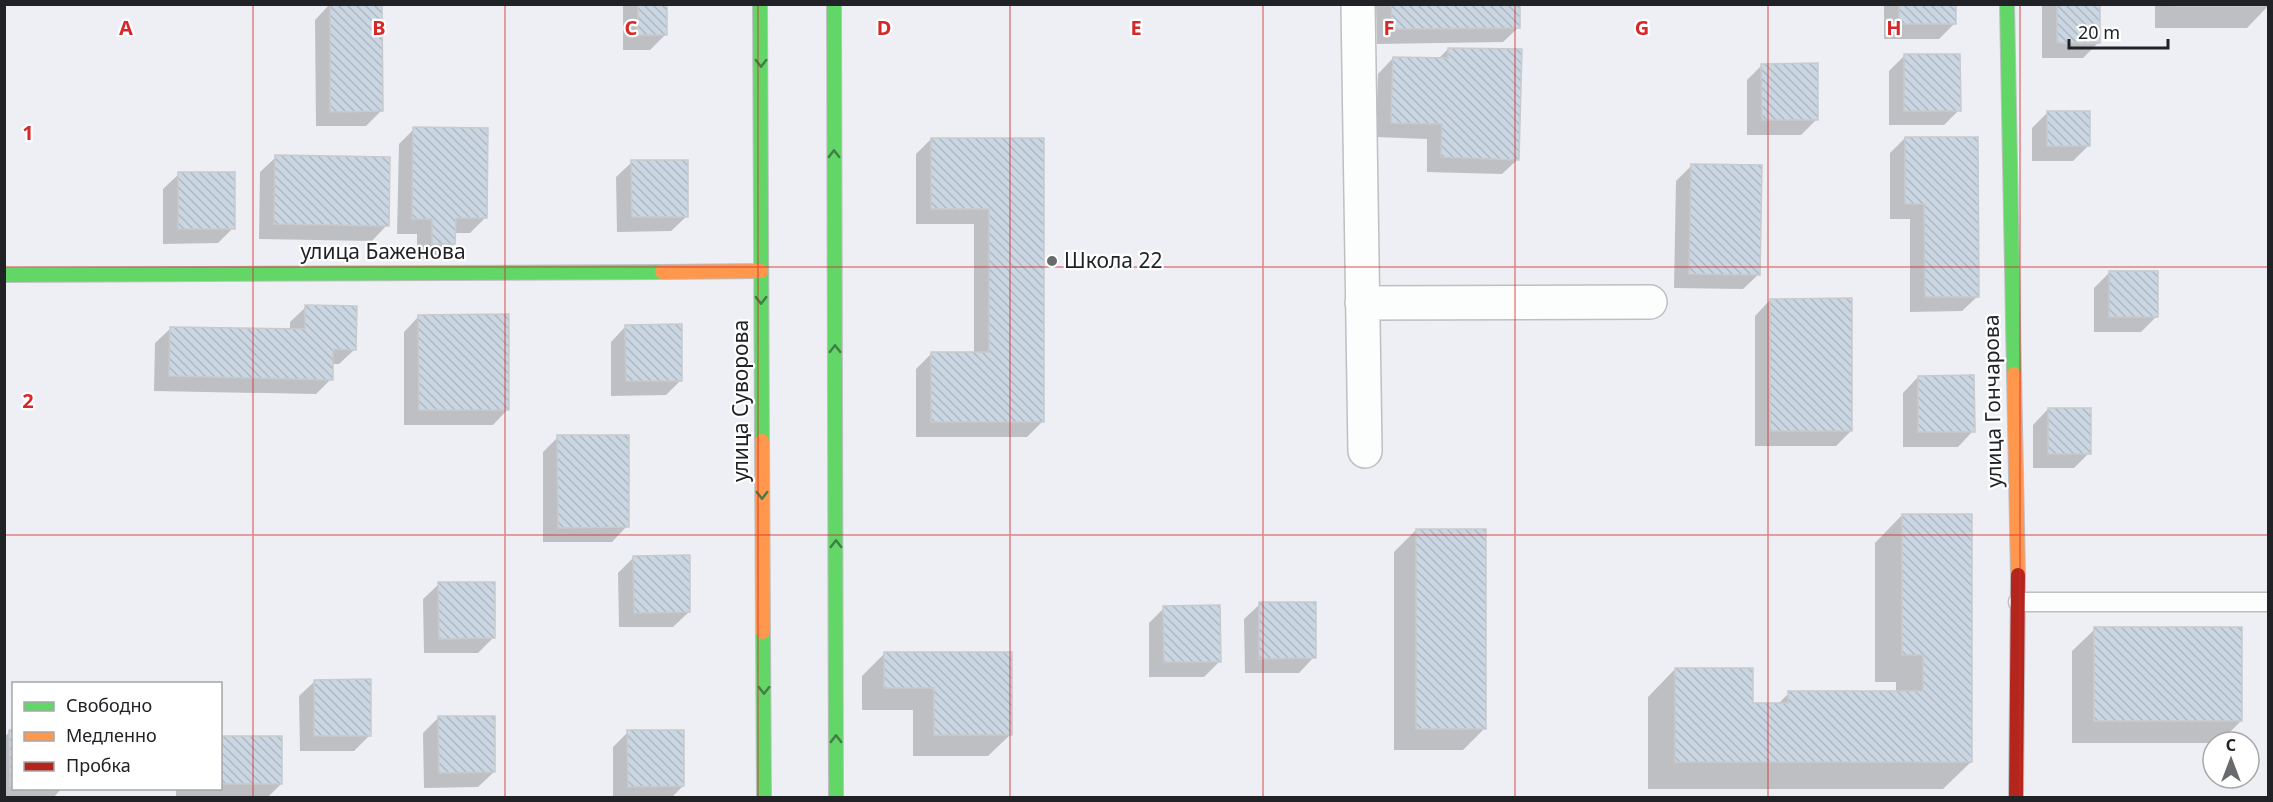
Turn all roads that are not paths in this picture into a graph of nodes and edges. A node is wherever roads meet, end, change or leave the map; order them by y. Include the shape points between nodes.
1 (760, 4) edge
2 (834, 4) edge
3 (1358, 4) edge
4 (2007, 4) edge
5 (761, 271) junction
6 (4, 275) edge
7 (1650, 302) dead end
8 (1362, 303) junction
9 (1365, 451) dead end
10 (2018, 602) junction
11 (2268, 602) edge
12 (764, 798) edge
13 (836, 798) edge
14 (2016, 798) edge

1 -> 5 main road, улица Суворова
13 -> 2 main road
3 - 8 street
4 - 10 main road, улица Гончарова
5 - 6 main road, улица Баженова
5 -> 12 main road, улица Суворова
7 - 8 street
8 - 9 street
10 - 11 lane
10 - 14 main road, улица Гончарова

